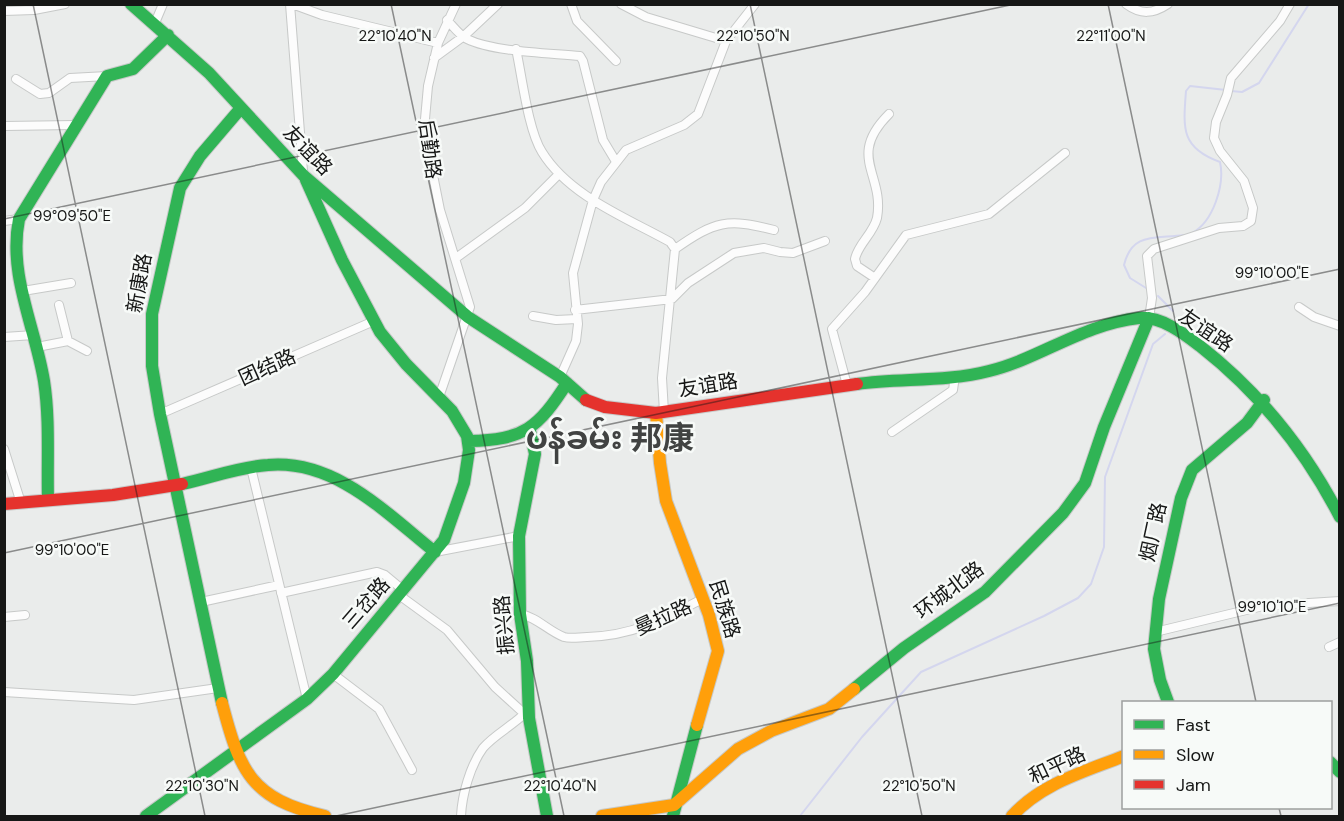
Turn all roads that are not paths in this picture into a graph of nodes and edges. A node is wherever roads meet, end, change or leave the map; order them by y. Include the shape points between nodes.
1 (65, 4) edge
2 (131, 4) edge
3 (163, 4) edge
4 (291, 4) edge
5 (320, 4) edge
6 (456, 4) edge
7 (498, 4) edge
8 (571, 4) edge
9 (621, 4) edge
10 (754, 4) edge
11 (1126, 4) edge
12 (1168, 4) edge
13 (1290, 4) edge
14 (4, 11) edge
15 (310, 12) junction
16 (447, 20) junction
17 (155, 23) junction
18 (168, 35) junction
19 (464, 36) junction
20 (726, 41) junction
21 (438, 43) junction
22 (516, 49) junction
23 (434, 58) junction
24 (616, 62) dead end
25 (107, 76) junction
26 (16, 79) dead end
27 (241, 108) junction
28 (889, 114) dead end
29 (4, 126) edge
30 (75, 126) junction
31 (1065, 153) dead end
32 (615, 160) junction
33 (559, 174) junction
34 (304, 176) junction
35 (593, 200) junction
36 (19, 219) junction
37 (4, 221) edge
38 (774, 230) dead end
39 (825, 241) dead end
40 (675, 249) junction
41 (456, 258) junction
42 (875, 278) junction
43 (71, 283) dead end
44 (23, 291) junction
45 (672, 299) junction
46 (59, 305) dead end
47 (1299, 307) dead end
48 (575, 310) junction
49 (533, 316) dead end
50 (468, 317) junction
51 (1149, 318) junction
52 (577, 319) junction
53 (374, 321) junction
54 (1340, 326) edge
55 (4, 337) edge
56 (35, 341) junction
57 (68, 341) junction
58 (87, 351) dead end
59 (955, 376) junction
60 (563, 380) junction
61 (847, 385) junction
62 (439, 397) junction
63 (1264, 400) junction
64 (660, 412) junction
65 (160, 414) junction
66 (530, 431) junction
67 (892, 432) dead end
68 (469, 441) junction
69 (4, 449) edge
70 (251, 468) junction
71 (176, 485) junction
72 (48, 500) junction
73 (21, 503) junction
74 (4, 504) edge
75 (1340, 517) edge
76 (519, 536) junction
77 (435, 552) junction
78 (280, 589) junction
79 (401, 592) junction
80 (704, 598) junction
81 (1340, 601) edge
82 (201, 602) junction
83 (520, 614) junction
84 (25, 615) dead end
85 (4, 617) edge
86 (1155, 632) junction
87 (1340, 642) edge
88 (1329, 647) dead end
89 (333, 674) junction
90 (218, 688) junction
91 (4, 692) edge
92 (307, 699) junction
93 (1168, 701) edge
94 (527, 716) junction
95 (235, 752) junction
96 (1122, 757) edge
97 (412, 770) dead end
98 (674, 811) edge
99 (146, 816) edge
100 (325, 816) edge
101 (461, 816) edge
102 (547, 816) edge
103 (602, 816) edge
104 (1012, 816) edge

1 - 14 street
2 - 17 main road, 友谊路
3 - 17 street
4 - 15 street
4 - 34 street
5 - 15 street
6 - 16 street, 后勤路
7 - 19 street
8 - 24 street via 577,21
9 - 20 street via 646,17
10 - 20 street
11 - 12 street via 1147,13
13 - 51 street via 1228,85 1216,122 1214,138 1244,181 1253,208 1251,221 1154,249 1147,256 1152,298
15 - 21 street
16 - 19 street
16 - 21 street, 后勤路
17 - 18 main road, 友谊路
18 - 25 main road via 132,69
18 - 27 main road, 友谊路
19 - 22 street
19 - 23 street
20 - 32 street via 698,114 684,125 626,150
21 - 23 street, 后勤路
22 - 32 street via 582,58 603,140
22 - 33 street via 536,137
23 - 41 street, 后勤路 via 424,130 440,210
25 - 26 street via 70,78 49,93 40,94
25 - 30 main road
27 - 34 main road, 友谊路
27 - 65 main road, 新康路 via 200,156 180,188 170,220 152,314 152,366
28 - 42 street via 878,126 867,150 877,215 875,226 855,259 857,266
29 - 30 street
30 - 36 main road
31 - 42 street via 989,214 906,235
32 - 35 street
33 - 35 street
33 - 41 street via 525,208
34 - 50 main road, 友谊路
34 - 53 main road
35 - 40 street via 670,242
35 - 48 street via 573,273
36 - 37 street
36 - 44 main road via 15,241
38 - 40 street via 741,222 717,225
39 - 45 street via 793,252 764,248 734,253
40 - 45 street
41 - 50 street, 后勤路 via 470,302
42 - 61 street via 832,329
43 - 44 street
44 - 56 main road
45 - 48 street
45 - 64 street
46 - 57 street
47 - 54 street
48 - 52 street
49 - 52 street
50 - 60 main road, 友谊路
50 - 62 street, 后勤路
51 - 59 main road, 友谊路 via 1096,330 992,371
51 - 63 main road, 友谊路 via 1188,337
51 - 98 main road, 环城北路 via 1104,427 1093,465 1063,513 972,603 904,648 829,709 771,731 738,749
52 - 60 street via 576,341
53 - 62 main road via 389,345
53 - 65 street, 团结路
55 - 56 street
56 - 57 street
56 - 72 main road via 45,388
57 - 58 street
59 - 61 main road, 友谊路
59 - 67 street via 953,390
60 - 64 main road, 友谊路 via 586,400 605,407
60 - 66 main road via 546,415
61 - 64 main road, 友谊路
62 - 68 main road
63 - 75 main road, 友谊路 via 1307,459
63 - 86 main road, 烟厂路 via 1247,423 1198,463 1187,479
64 - 80 main road, 民族路 via 662,486
65 - 71 main road, 新康路
66 - 68 main road via 499,441
66 - 76 main road, 振兴路 via 535,454
68 - 77 main road, 三岔路 via 464,483 451,527
69 - 73 street
70 - 71 main road
70 - 77 main road via 297,465 337,480
70 - 78 street
71 - 72 main road
71 - 82 main road, 新康路
72 - 73 main road
73 - 74 main road
76 - 77 street
76 - 83 main road, 振兴路
77 - 79 main road, 三岔路
78 - 79 street via 377,572
78 - 82 street
78 - 92 street
79 - 89 main road, 三岔路
79 - 94 street via 447,630 495,687
80 - 83 street, 曼拉路 via 629,633 596,637 566,637 533,616
80 - 98 main road, 民族路 via 718,651
81 - 86 street via 1263,606
82 - 90 main road, 新康路
83 - 94 main road, 振兴路 via 527,661
84 - 85 street
86 - 93 main road, 烟厂路 via 1156,666
87 - 88 street
89 - 92 main road, 三岔路
89 - 97 street via 379,710
90 - 91 street via 134,700
90 - 95 main road, 新康路
92 - 95 main road, 三岔路
94 - 101 street via 483,749 473,768
94 - 102 main road, 振兴路
95 - 99 main road, 三岔路
95 - 100 main road, 新康路 via 258,787 273,799
96 - 104 main road, 和平路 via 1040,792
98 - 103 main road

